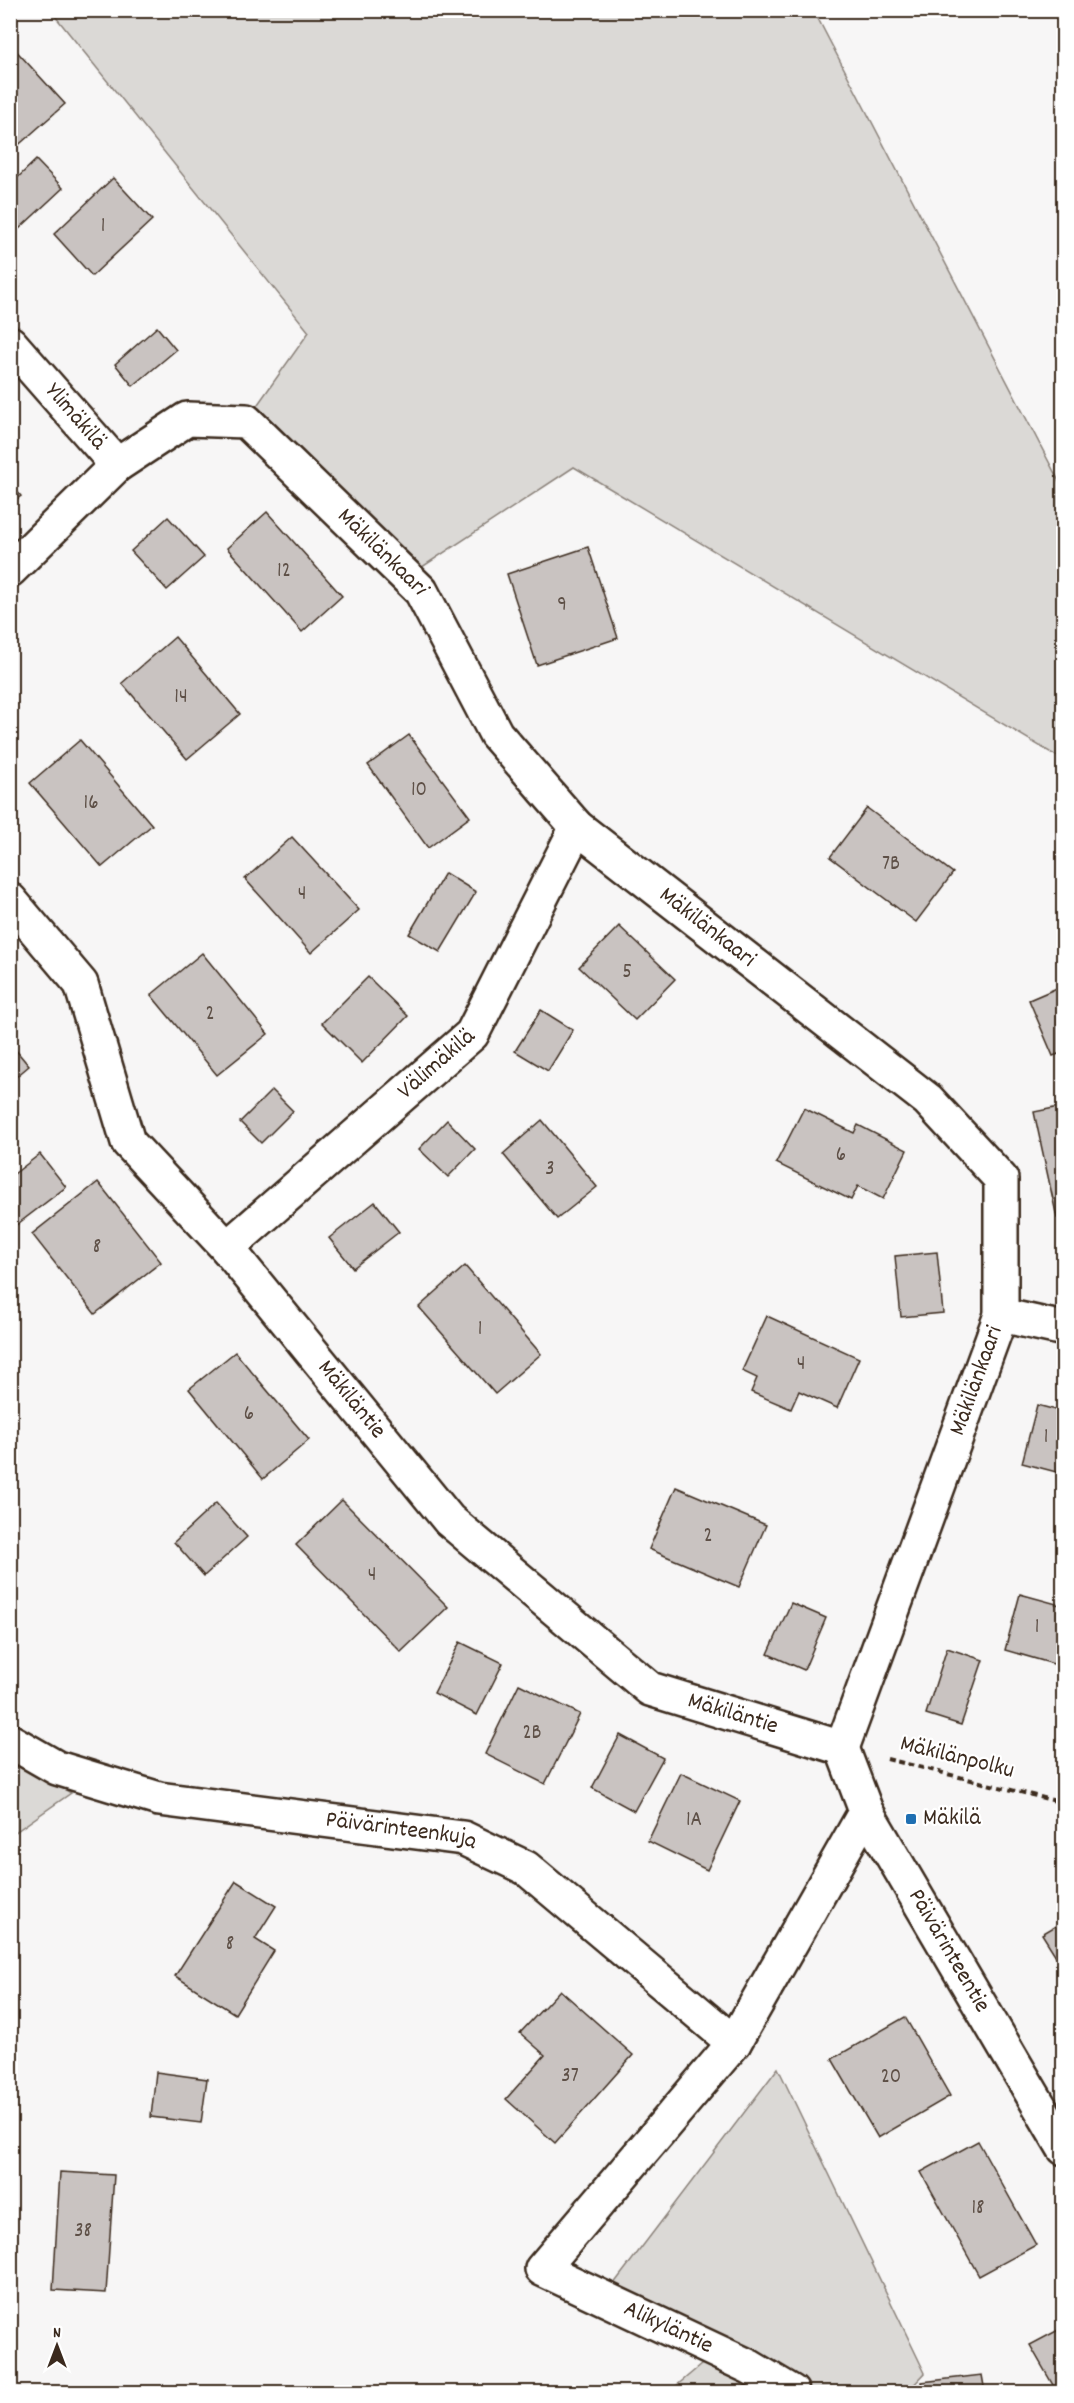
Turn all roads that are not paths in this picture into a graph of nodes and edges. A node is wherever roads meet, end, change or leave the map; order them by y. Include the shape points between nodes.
1 (10, 343) edge
2 (117, 465) junction
3 (10, 570) edge
4 (577, 827) junction
5 (10, 900) edge
6 (227, 1248) junction
7 (1001, 1315) junction
8 (1064, 1329) edge
9 (10, 1741) edge
10 (842, 1748) junction
11 (866, 1811) junction
12 (734, 2043) junction
13 (1064, 2148) edge
14 (792, 2392) edge

1 - 2 street, Ylimäkilä
2 - 3 street, Mäkilänkaari
2 - 4 street, Mäkilänkaari via 187,419 246,422 421,591 496,734
4 - 6 street, Välimäkilä via 472,1034
4 - 7 street, Mäkilänkaari via 928,1100 1001,1179
5 - 6 street, Mäkiläntie via 81,984 128,1142
6 - 10 street, Mäkiläntie via 449,1520 650,1689
7 - 8 street
7 - 10 street, Mäkilänkaari
9 - 12 street, Päivärinteenkuja via 57,1768 159,1799 463,1838 526,1868
10 - 11 street, Päivärinteentie
11 - 12 street
11 - 13 street, Päivärinteentie
12 - 14 street, Alikyläntie via 542,2268 750,2367

